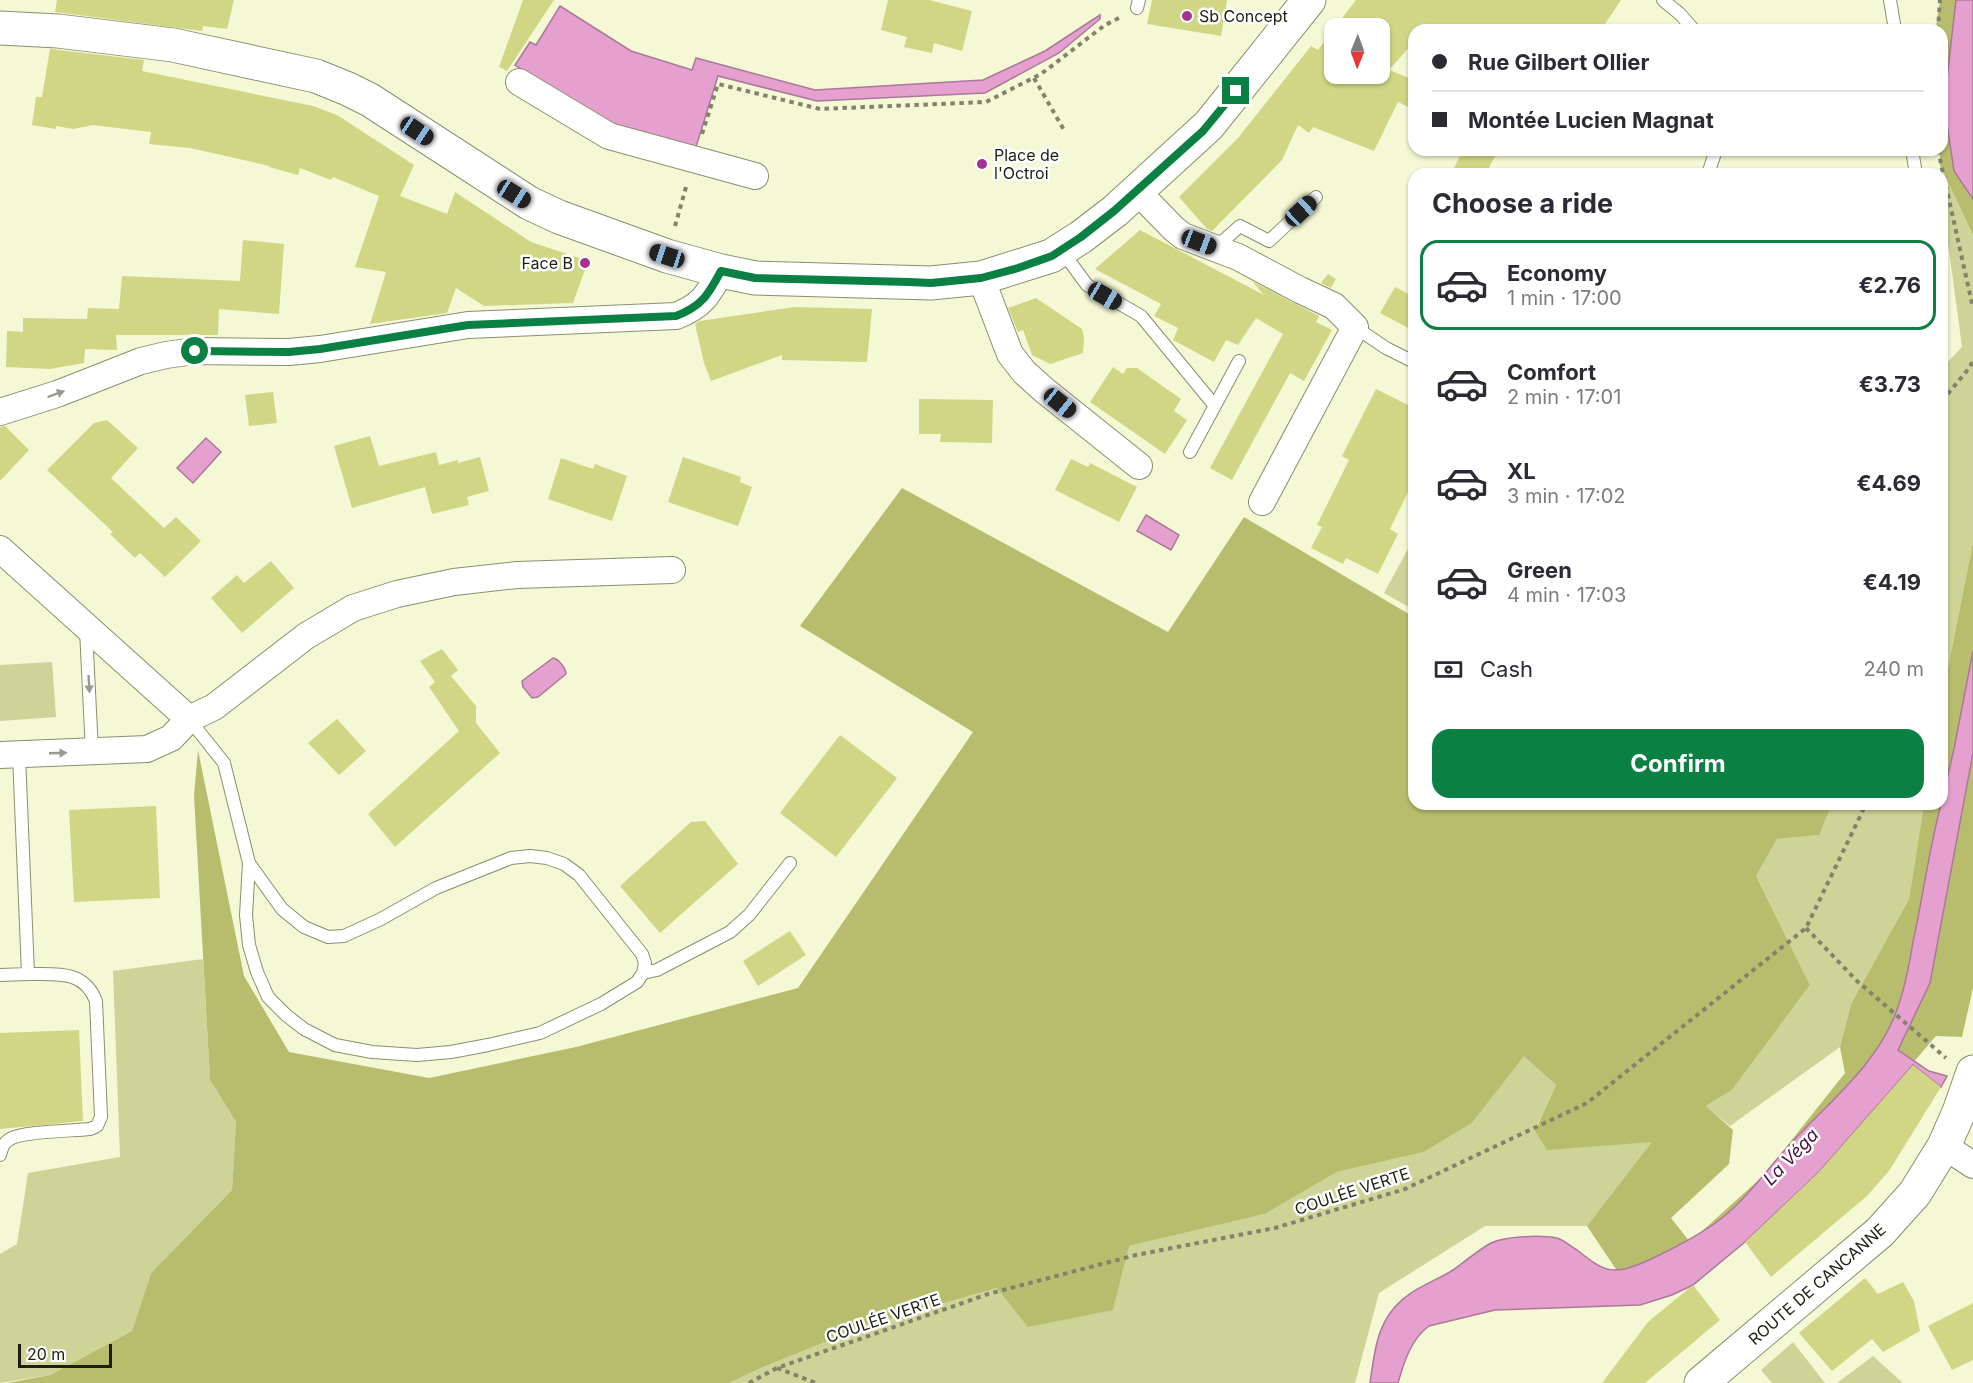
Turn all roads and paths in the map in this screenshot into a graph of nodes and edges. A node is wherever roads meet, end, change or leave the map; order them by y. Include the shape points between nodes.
1 (1310, 0) edge
2 (1663, 0) edge
3 (1890, 0) edge
4 (1940, 0) edge
5 (1138, 4) edge
6 (1689, 24) edge
7 (1893, 24) edge
8 (1938, 24) edge
9 (0, 28) edge
10 (1034, 78) junction
11 (519, 82) dead end
12 (1064, 130) dead end
13 (694, 160) junction
14 (755, 176) dead end
15 (1136, 190) junction
16 (1948, 195) edge
17 (1316, 197) dead end
18 (1215, 248) junction
19 (1061, 250) junction
20 (667, 256) junction
21 (721, 271) junction
22 (981, 278) junction
23 (1973, 308) edge
24 (1355, 327) junction
25 (1408, 359) edge
26 (1973, 360) edge
27 (1239, 361) dead end
28 (1948, 394) edge
29 (1215, 406) junction
30 (0, 412) edge
31 (1190, 452) dead end
32 (1139, 466) dead end
33 (1262, 502) dead end
34 (0, 549) edge
35 (672, 570) dead end
36 (85, 626) junction
37 (189, 719) junction
38 (92, 752) junction
39 (9, 755) edge
40 (1863, 810) edge
41 (249, 863) junction
42 (790, 863) dead end
43 (1806, 928) junction
44 (643, 973) junction
45 (28, 974) junction
46 (0, 975) edge
47 (1934, 1048) dead end
48 (1973, 1072) edge
49 (1944, 1146) junction
50 (0, 1155) edge
51 (1973, 1165) edge
52 (777, 1368) junction
53 (749, 1383) edge
54 (816, 1383) edge
55 (1701, 1383) edge

1 - 15 main road via 1209,125
2 - 6 lane
3 - 7 lane
4 - 8 path
5 - 10 path
9 - 20 main road via 173,45 316,76 370,100 529,203
10 - 12 path
10 - 13 path via 986,102 820,109 718,84
11 - 13 street via 609,136
13 - 14 street
13 - 20 path
15 - 18 street via 1183,236
15 - 19 main road
16 - 23 path
17 - 18 lane via 1269,241 1240,226
18 - 24 street via 1334,306
19 - 22 main road
19 - 29 lane via 1087,285 1141,316
20 - 21 main road
21 - 22 main road via 755,278 920,282
30 -> 21 street via 166,355 320,349 468,325 676,316 693,310
22 - 32 street via 1010,354 1024,372
24 - 25 lane
24 - 33 street
26 - 28 path
27 - 29 lane
29 - 31 lane
34 - 36 street
35 - 37 street via 517,575 397,594 353,608 306,636 214,707
36 - 37 street
36 -> 38 lane
37 - 38 street via 171,738 147,749
37 - 41 lane via 224,763
39 -> 38 street
39 - 45 lane
40 - 43 path, COULÉE VERTE
41 - 44 lane via 282,909 304,927 328,937 344,936 436,888 511,858 547,858 579,875 642,954
41 - 44 lane via 249,945 268,997 304,1029 335,1045 417,1055 451,1052 540,1033 601,1004 637,982
42 - 44 lane via 730,933 657,970
43 - 47 path via 1857,981
43 - 52 path, COULÉE VERTE via 1587,1103 1405,1189 1275,1228 1136,1255 988,1294
45 - 46 lane
45 - 50 lane via 72,976 91,990 96,1001 100,1117 97,1126 90,1129 10,1138
48 - 49 main road, ROUTE DE CANCANNE
49 - 51 street
49 - 55 main road, ROUTE DE CANCANNE via 1915,1193 1880,1232
52 - 53 path, COULÉE VERTE
52 - 54 path

